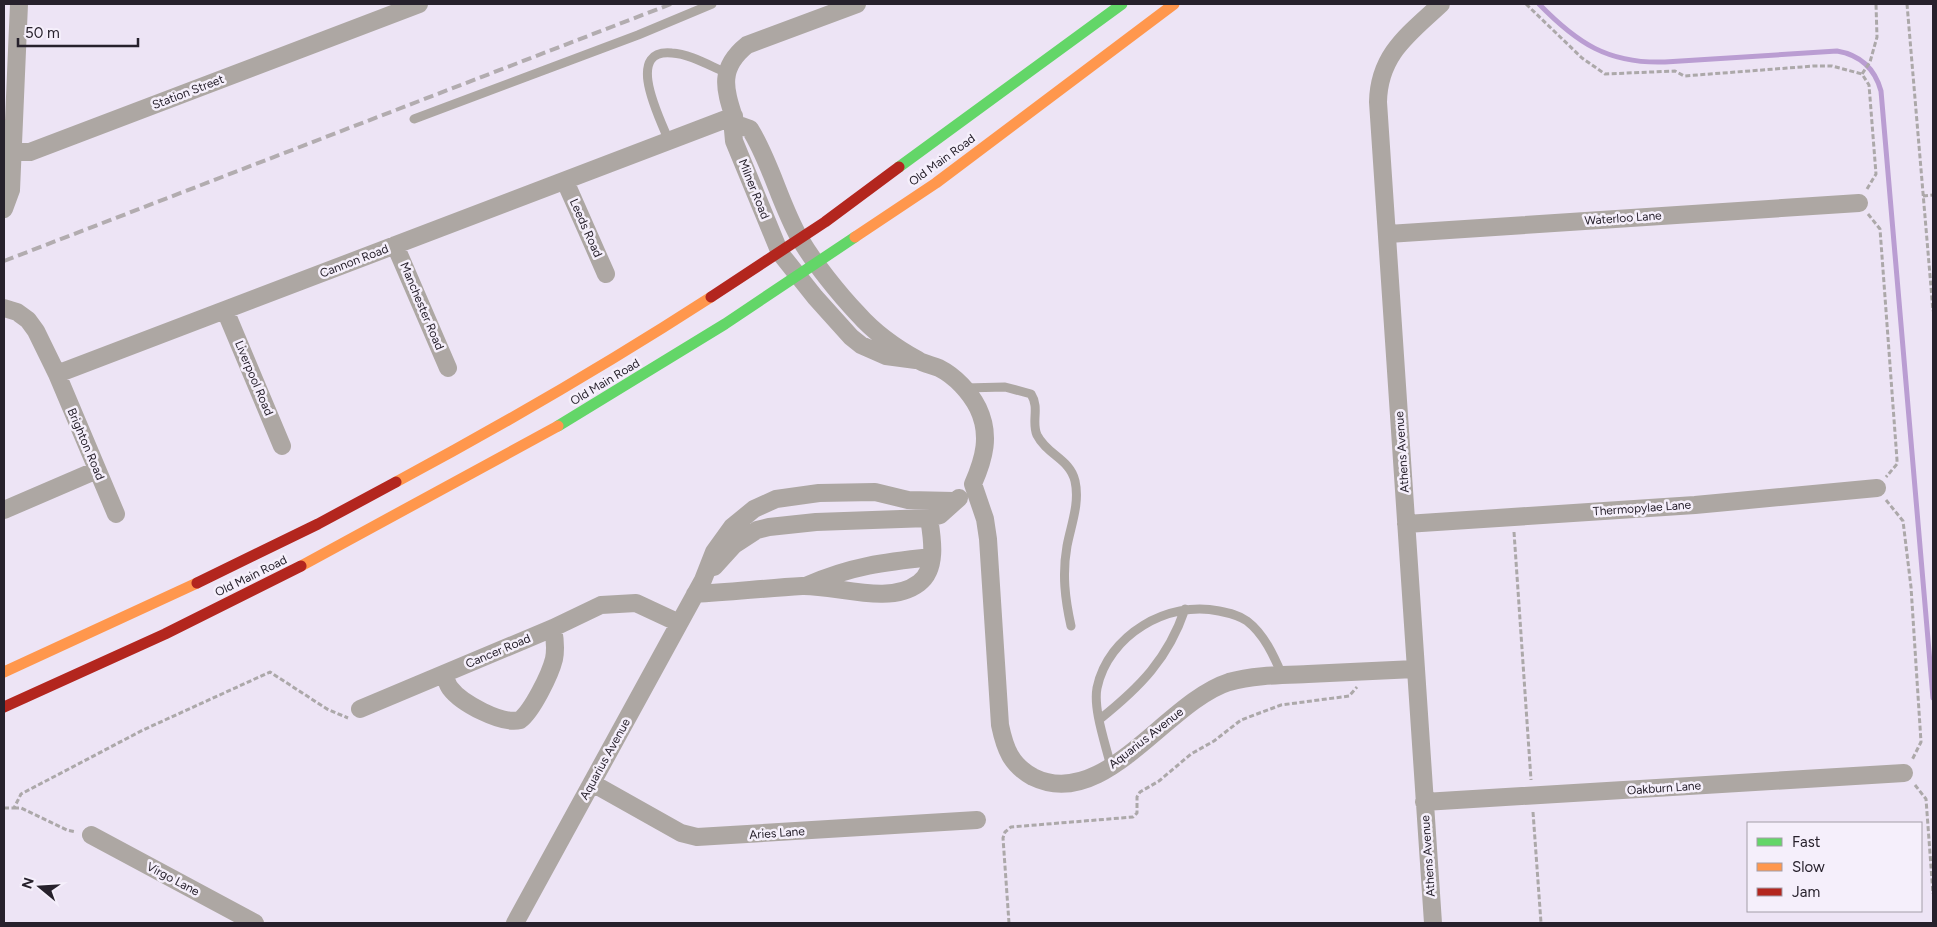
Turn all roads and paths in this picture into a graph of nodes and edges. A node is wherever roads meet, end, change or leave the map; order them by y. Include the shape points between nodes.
1 (419, 4) edge
2 (712, 4) edge
3 (857, 4) edge
4 (1122, 4) edge
5 (1174, 4) edge
6 (1441, 4) edge
7 (1526, 4) edge
8 (1876, 4) edge
9 (1906, 4) edge
10 (14, 13) edge
11 (1863, 72) junction
12 (727, 73) junction
13 (414, 119) dead end
14 (735, 120) junction
15 (669, 141) junction
16 (12, 151) junction
17 (565, 181) junction
18 (1933, 195) edge
19 (1923, 196) junction
20 (1859, 203) junction
21 (4, 209) edge
22 (1388, 234) junction
23 (800, 239) junction
24 (395, 245) junction
25 (780, 253) junction
26 (818, 262) junction
27 (606, 274) dead end
28 (798, 276) junction
29 (4, 308) edge
30 (225, 310) junction
31 (1933, 311) edge
32 (919, 361) junction
33 (448, 368) dead end
34 (57, 374) junction
35 (964, 388) junction
36 (282, 446) dead end
37 (97, 470) junction
38 (973, 484) junction
39 (1877, 488) junction
40 (954, 501) junction
41 (4, 510) edge
42 (116, 514) dead end
43 (1513, 517) junction
44 (930, 518) junction
45 (1406, 524) junction
46 (931, 558) junction
47 (805, 586) junction
48 (699, 587) junction
49 (1185, 609) junction
50 (679, 623) junction
51 (1071, 626) dead end
52 (553, 628) junction
53 (1415, 669) junction
54 (1365, 671) junction
55 (4, 672) edge
56 (444, 674) junction
57 (1282, 675) junction
58 (4, 707) edge
59 (360, 709) joint
60 (1100, 719) junction
61 (1111, 767) junction
62 (1904, 773) junction
63 (592, 783) junction
64 (1532, 797) junction
65 (1424, 802) junction
66 (4, 808) edge
67 (14, 808) junction
68 (976, 820) dead end
69 (91, 835) joint
70 (1933, 894) edge
71 (255, 923) edge
72 (515, 923) edge
73 (1009, 923) edge
74 (1433, 923) edge
75 (1541, 923) edge

1 - 16 street, Station Street via 30,152
2 - 13 lane
3 - 12 street via 747,46 735,56
4 - 23 main road, Old Main Road
5 - 26 main road, Old Main Road via 936,183
6 - 22 street, Athens Avenue via 1394,50 1381,75 1378,102
7 - 11 path via 1582,58 1605,74 1675,71 1684,76 1832,66
8 - 11 path via 1877,37 1870,62
9 - 19 path
10 - 16 street
11 - 20 path via 1870,85 1876,174
12 - 14 street via 726,88
12 - 15 lane via 672,53 652,58 648,65 648,82
14 - 15 street, Cannon Road
14 - 23 street, Milner Road via 753,135
14 - 25 street, Milner Road via 734,142
15 - 17 street, Cannon Road
16 - 21 street via 11,190
17 - 24 street, Cannon Road
17 - 27 street, Leeds Road
18 - 19 path
19 - 31 path
20 - 22 street, Waterloo Lane
20 - 39 path via 1880,230 1890,346 1897,464
22 - 45 street, Athens Avenue
23 - 25 main road, Old Main Road
23 - 26 street, Milner Road
24 - 30 street, Cannon Road
24 - 33 street, Manchester Road
25 - 28 street, Milner Road
25 - 55 main road, Old Main Road via 651,336 469,442 318,524
26 - 28 main road, Old Main Road
26 - 32 street via 868,325
28 - 32 street via 851,338 886,356
28 - 58 main road, Old Main Road via 595,405 488,466 165,634
29 - 34 street via 28,320
30 - 34 street, Cannon Road
30 - 36 street, Liverpool Road
32 - 35 street via 939,368
34 - 37 street, Brighton Road
35 - 38 street via 978,408 985,427 984,455
35 - 51 lane via 1005,387 1031,394 1036,402 1037,435 1045,447 1069,465 1075,482 1076,502 1064,578
37 - 41 street
37 - 42 street, Brighton Road
38 - 40 street
38 - 61 street, Aquarius Avenue via 988,539 1000,725 1005,749 1012,761 1028,774 1057,783 1072,784
39 - 43 street, Thermopylae Lane
39 - 62 path via 1903,521 1911,586 1921,742
40 - 44 street via 940,514
40 - 48 street, Aquarius Avenue via 908,500 875,492 819,493 776,499 754,509 732,527 714,552
43 - 45 street, Thermopylae Lane
43 - 64 path
44 - 46 street
44 - 48 street, Aquarius Avenue via 798,523 757,530 725,554
45 - 53 street, Athens Avenue
46 - 47 street via 871,564 833,574
46 - 47 street via 926,576 905,590 869,593
47 - 48 street
48 - 50 street, Aquarius Avenue
49 - 57 lane via 1206,608 1234,614 1248,622 1274,655
49 - 60 lane via 1177,633 1156,667
49 - 60 lane via 1165,613 1150,622 1112,654 1097,690
50 - 52 street, Cancer Road via 649,607 625,602 601,605
50 - 63 street, Aquarius Avenue
52 - 56 street, Cancer Road
52 - 56 street via 554,660 528,712 520,720 505,721 464,700 449,686
53 - 54 street, Aquarius Avenue
53 - 65 street, Athens Avenue
54 - 57 street, Aquarius Avenue
54 - 73 path via 1366,684 1359,685 1349,696 1281,705 1241,720 1140,792 1137,813 1133,817 1008,829 1003,838
56 - 59 street, Cancer Road
57 - 61 street, Aquarius Avenue via 1216,687 1196,699
59 - 67 path via 348,718 342,716 293,689 270,672 143,730 34,787 21,794
60 - 61 lane
62 - 64 street, Oakburn Lane
62 - 70 path via 1926,799
63 - 68 street, Aries Lane via 681,833 697,837
63 - 72 street, Aquarius Avenue
64 - 65 street, Oakburn Lane
64 - 75 path
65 - 74 street, Athens Avenue
66 - 67 path
67 - 69 path via 21,808 67,830
69 - 71 street, Virgo Lane

